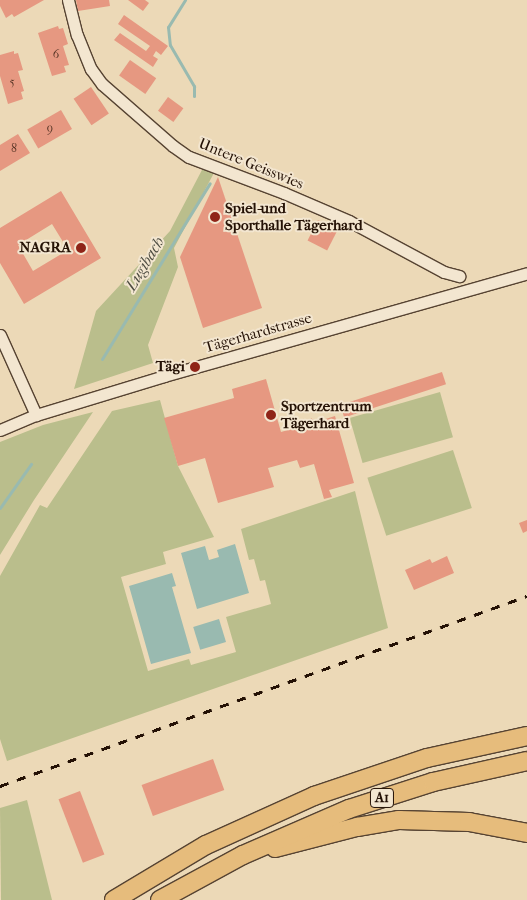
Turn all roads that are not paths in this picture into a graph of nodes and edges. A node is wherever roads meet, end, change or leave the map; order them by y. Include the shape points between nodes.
1 (68, 0) edge
2 (527, 273) edge
3 (459, 276) dead end
4 (0, 335) edge
5 (36, 415) junction
6 (0, 430) edge
7 (527, 736) edge
8 (527, 761) edge
9 (527, 833) edge
10 (243, 854) junction
11 (114, 900) edge
12 (160, 900) edge

1 - 3 street, Untere Geisswies via 76,36 90,68 102,84 174,146 215,168 350,221 444,272
2 - 5 street, Tägerhardstrasse
4 - 5 street
5 - 6 street, Tägerhardstrasse
7 - 11 highway, A1 via 419,760 314,796 206,845
8 - 10 highway, A1 via 377,799 314,822
9 - 10 highway via 469,822 399,820
10 - 12 highway, A1

